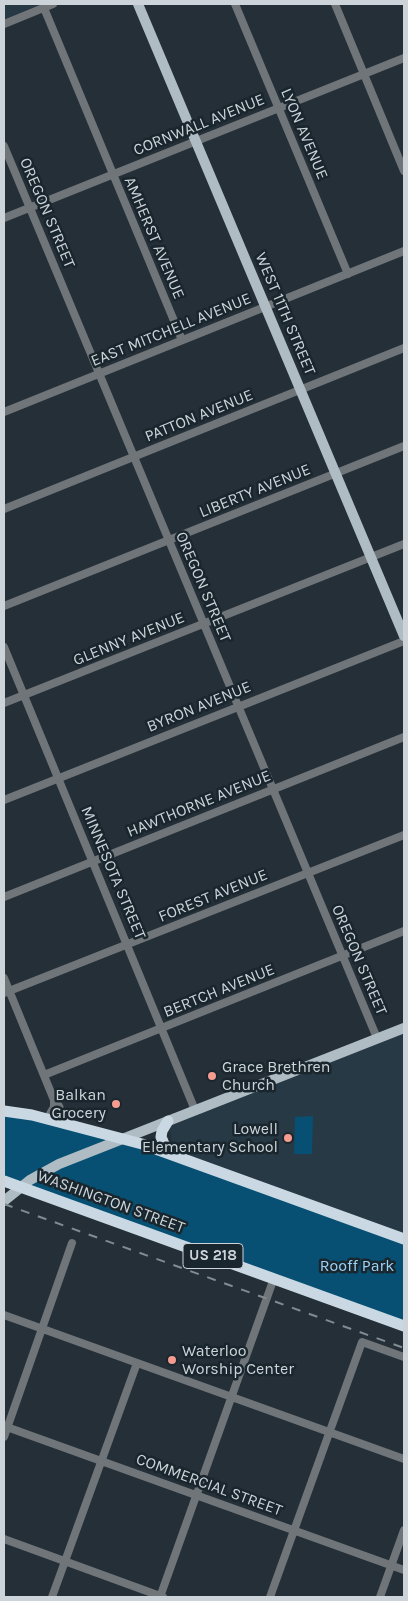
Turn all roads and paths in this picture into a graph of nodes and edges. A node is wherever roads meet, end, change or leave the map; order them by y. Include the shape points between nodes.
1 (53, 4) edge
2 (138, 4) edge
3 (235, 4) edge
4 (335, 4) edge
5 (44, 8) junction
6 (4, 24) edge
7 (404, 58) edge
8 (364, 74) junction
9 (279, 108) junction
10 (196, 141) junction
11 (4, 146) edge
12 (404, 171) edge
13 (113, 174) junction
14 (30, 208) junction
15 (4, 218) edge
16 (404, 251) edge
17 (348, 274) junction
18 (266, 307) junction
19 (182, 340) junction
20 (404, 348) edge
21 (99, 374) junction
22 (301, 390) junction
23 (4, 412) edge
24 (404, 446) edge
25 (134, 457) junction
26 (336, 473) junction
27 (4, 509) edge
28 (169, 540) junction
29 (404, 544) edge
30 (370, 557) junction
31 (4, 606) edge
32 (204, 624) junction
33 (404, 636) edge
34 (404, 641) edge
35 (4, 647) edge
36 (24, 695) junction
37 (4, 703) edge
38 (238, 706) junction
39 (404, 738) edge
40 (59, 778) junction
41 (273, 789) junction
42 (4, 800) edge
43 (404, 835) edge
44 (93, 862) junction
45 (308, 873) junction
46 (4, 897) edge
47 (404, 931) edge
48 (128, 945) junction
49 (343, 956) junction
50 (4, 978) edge
51 (6, 992) edge
52 (162, 1028) junction
53 (404, 1028) edge
54 (377, 1038) junction
55 (44, 1075) junction
56 (54, 1100) junction
57 (195, 1110) junction
58 (4, 1111) edge
59 (47, 1119) junction
60 (168, 1121) junction
61 (66, 1123) junction
62 (124, 1138) junction
63 (176, 1156) junction
64 (4, 1181) edge
65 (21, 1187) junction
66 (4, 1201) edge
67 (404, 1238) edge
68 (72, 1243) dead end
69 (274, 1278) junction
70 (4, 1315) edge
71 (404, 1326) edge
72 (42, 1328) junction
73 (404, 1357) edge
74 (137, 1362) junction
75 (232, 1396) junction
76 (5, 1426) edge
77 (330, 1432) junction
78 (4, 1437) edge
79 (404, 1458) edge
80 (101, 1461) junction
81 (196, 1495) junction
82 (295, 1530) junction
83 (404, 1530) edge
84 (4, 1540) edge
85 (65, 1561) junction
86 (392, 1565) junction
87 (404, 1570) edge
88 (52, 1597) edge
89 (162, 1597) edge
90 (270, 1597) edge
91 (380, 1597) edge

1 - 5 street
2 - 10 main road, WEST 11TH STREET
3 - 9 street, LYON AVENUE
4 - 8 street
5 - 6 street
5 - 13 street, AMHERST AVENUE
7 - 8 street, CORNWALL AVENUE
8 - 9 street, CORNWALL AVENUE
8 - 12 street
9 - 10 street, CORNWALL AVENUE
9 - 17 street, LYON AVENUE
10 - 13 street, CORNWALL AVENUE
10 - 18 main road, WEST 11TH STREET
11 - 14 street, OREGON STREET
13 - 14 street, CORNWALL AVENUE
13 - 19 street, AMHERST AVENUE
14 - 15 street, CORNWALL AVENUE
14 - 21 street, OREGON STREET
16 - 17 street, EAST MITCHELL AVENUE
17 - 18 street, EAST MITCHELL AVENUE
18 - 19 street, EAST MITCHELL AVENUE
18 - 22 main road, WEST 11TH STREET
19 - 21 street, EAST MITCHELL AVENUE
20 - 22 street, PATTON AVENUE
21 - 23 street, EAST MITCHELL AVENUE
21 - 25 street, OREGON STREET
22 - 25 street, PATTON AVENUE
22 - 26 main road, WEST 11TH STREET
24 - 26 street, LIBERTY AVENUE
25 - 27 street, PATTON AVENUE
25 - 28 street, OREGON STREET
26 - 28 street, LIBERTY AVENUE
26 - 30 main road, WEST 11TH STREET
28 - 31 street, LIBERTY AVENUE
28 - 32 street, OREGON STREET
29 - 30 street, GLENNY AVENUE
30 - 32 street, GLENNY AVENUE
30 - 33 main road, WEST 11TH STREET
32 - 36 street, GLENNY AVENUE
32 - 38 street, OREGON STREET
34 - 38 street, BYRON AVENUE
35 - 36 street, MINNESOTA STREET
36 - 37 street, GLENNY AVENUE
36 - 40 street, MINNESOTA STREET
38 - 40 street, BYRON AVENUE
38 - 41 street, OREGON STREET
39 - 41 street, HAWTHORNE AVENUE
40 - 42 street, BYRON AVENUE
40 - 44 street, MINNESOTA STREET
41 - 44 street, HAWTHORNE AVENUE
41 - 45 street, OREGON STREET
43 - 45 street, FOREST AVENUE
44 - 46 street, HAWTHORNE AVENUE
44 - 48 street, MINNESOTA STREET
45 - 48 street, FOREST AVENUE
45 - 49 street, OREGON STREET
47 - 49 street, BERTCH AVENUE
48 - 51 street, FOREST AVENUE
48 - 52 street, MINNESOTA STREET
49 - 52 street, BERTCH AVENUE
49 - 54 street, OREGON STREET
50 - 51 street
51 - 55 street
52 - 55 street, BERTCH AVENUE
52 - 57 street, MINNESOTA STREET
53 - 54 main road
54 - 57 main road
55 - 56 street
56 - 59 street
56 - 61 street
57 - 60 main road
58 - 59 highway
59 - 61 highway
60 - 62 main road
60 - 63 highway via 161,1139
61 - 62 highway
62 - 63 highway
62 - 65 main road via 55,1166
63 - 67 highway
64 - 65 highway, WASHINGTON STREET / US 218
65 - 66 main road
65 - 69 highway, WASHINGTON STREET / US 218
68 - 72 street
69 - 71 highway, WASHINGTON STREET / US 218
69 - 75 street
70 - 72 street
72 - 74 street
72 - 76 street
73 - 77 street via 362,1342
74 - 75 street
74 - 80 street
75 - 77 street
75 - 81 street
76 - 78 street
76 - 80 street, COMMERCIAL STREET
77 - 79 street
77 - 82 street
80 - 81 street, COMMERCIAL STREET
80 - 85 street
81 - 82 street, COMMERCIAL STREET
81 - 89 street
82 - 86 street, COMMERCIAL STREET
82 - 90 street
83 - 86 street
84 - 85 street
85 - 88 street
85 - 89 street
86 - 87 street, COMMERCIAL STREET
86 - 91 street

